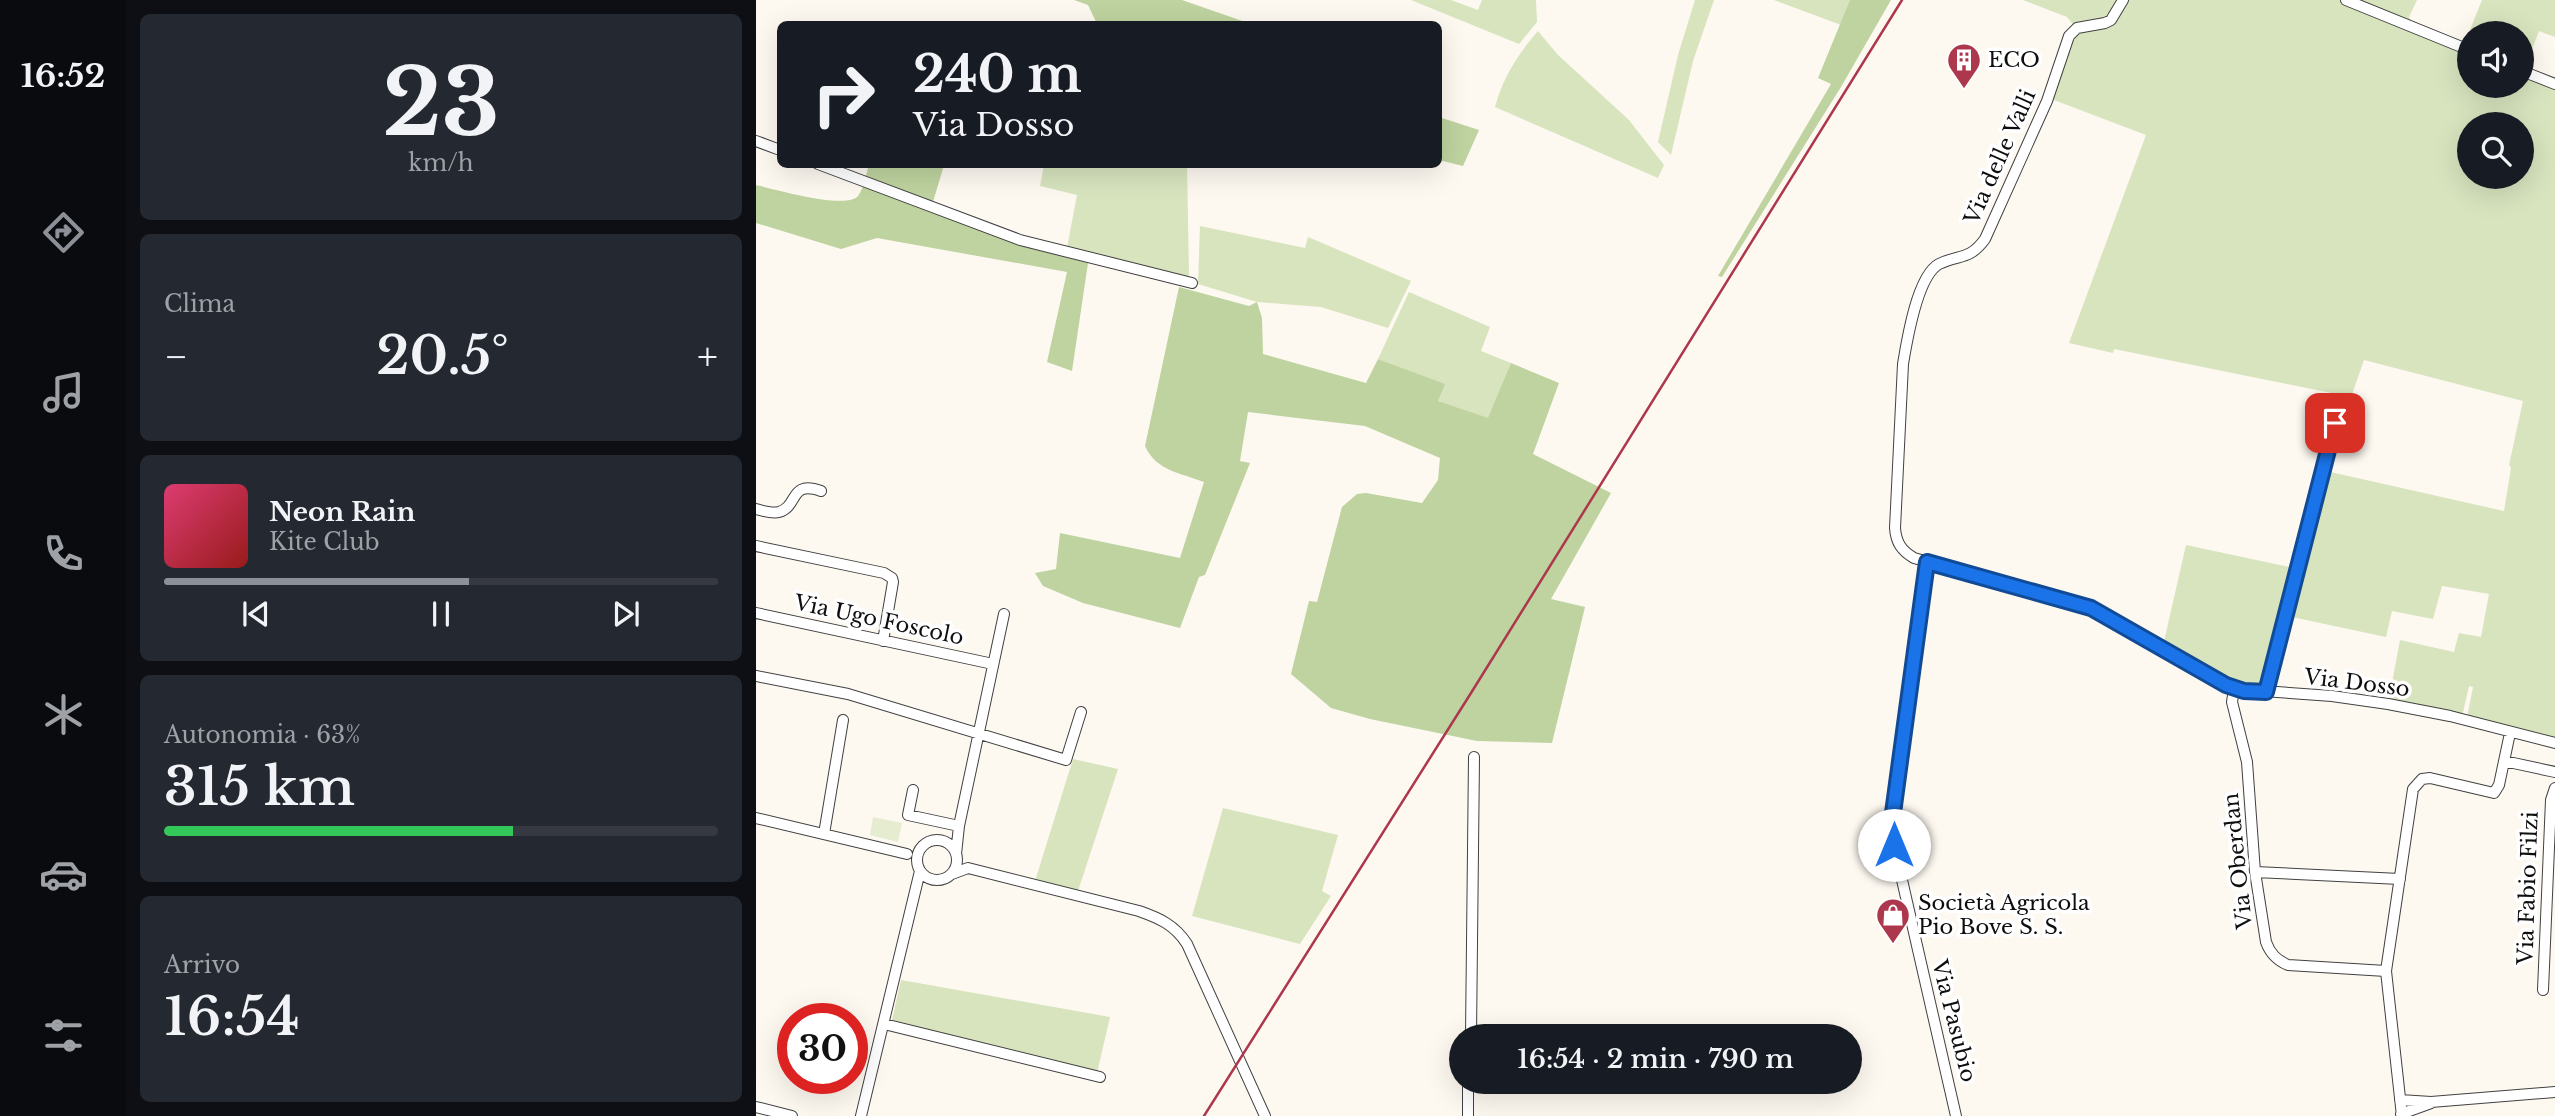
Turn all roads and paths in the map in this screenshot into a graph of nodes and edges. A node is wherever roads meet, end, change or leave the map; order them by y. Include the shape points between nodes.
1 (2123, 0) edge
2 (2346, 0) edge
3 (2457, 45) edge
4 (2534, 76) edge
5 (2555, 85) edge
6 (756, 141) edge
7 (777, 149) edge
8 (829, 168) edge
9 (1192, 282) dead end
10 (2339, 406) dead end
11 (821, 491) dead end
12 (756, 509) edge
13 (756, 546) edge
14 (1927, 562) junction
15 (756, 613) edge
16 (1004, 614) dead end
17 (883, 641) junction
18 (993, 664) junction
19 (756, 676) edge
20 (2234, 689) junction
21 (2266, 692) junction
22 (1081, 712) dead end
23 (844, 720) dead end
24 (2510, 733) junction
25 (978, 734) junction
26 (2555, 743) edge
27 (1474, 757) dead end
28 (2504, 761) junction
29 (2555, 772) edge
30 (2555, 788) edge
31 (914, 790) dead end
32 (756, 818) edge
33 (959, 826) junction
34 (824, 834) junction
35 (941, 841) junction
36 (922, 848) junction
37 (906, 854) junction
38 (956, 855) junction
39 (919, 867) junction
40 (968, 869) junction
41 (2255, 872) junction
42 (951, 874) junction
43 (2400, 879) junction
44 (936, 880) junction
45 (915, 895) junction
46 (2386, 971) junction
47 (2543, 990) dead end
48 (884, 1024) junction
49 (1471, 1024) edge
50 (1100, 1077) dead end
51 (2555, 1093) edge
52 (1468, 1094) edge
53 (2400, 1100) junction
54 (2431, 1102) junction
55 (756, 1107) edge
56 (2402, 1115) edge
57 (792, 1116) edge
58 (861, 1116) edge
59 (1265, 1116) edge
60 (1468, 1116) edge
61 (1956, 1116) edge

1 - 14 street, Via delle Valli via 2111,20 2077,27 2069,36 2047,101 1979,248 1964,258 1942,262 1923,282 1903,364 1895,528 1904,553
2 - 3 street
4 - 5 street
6 - 7 street
8 - 9 street via 1036,244
10 - 21 street
11 - 12 street via 802,489 778,512
13 - 17 street via 892,578
14 - 20 street, Via Dosso via 2091,608
14 - 61 street, Via Pasubio via 1893,813 1894,845
15 - 17 street, Via Ugo Foscolo
16 - 18 street
17 - 18 street, Via Ugo Foscolo
18 - 25 street
19 - 25 street via 848,694
20 - 21 street, Via Dosso
20 - 41 street, Via Oberdan via 2232,702 2247,762
21 - 24 street, Via Dosso via 2388,704
22 - 25 street via 1066,760
23 - 34 street
24 - 26 street, Via Dosso
24 - 28 street
25 - 33 street
27 - 49 street
28 - 29 street
28 - 43 street via 2494,793 2430,778 2416,783
30 - 47 street, Via Fabio Filzi
31 - 33 street via 908,815
32 - 34 street
33 - 35 street
33 - 38 street
34 - 37 street
35 - 36 street
35 - 38 street
36 - 37 street
36 - 39 street
37 - 39 street
38 - 40 street
38 - 42 street
39 - 44 street
39 - 45 street
40 - 42 street
40 - 59 street via 1139,911 1178,931 1188,944
41 - 43 street
41 - 46 street, Via Oberdan via 2266,942 2274,957 2288,965
42 - 44 street
43 - 46 street
44 - 45 street
45 - 48 street
46 - 53 street
48 - 50 street
48 - 58 street
51 - 54 street
52 - 60 street
53 - 54 street
53 - 56 street
54 - 56 street
55 - 57 street

